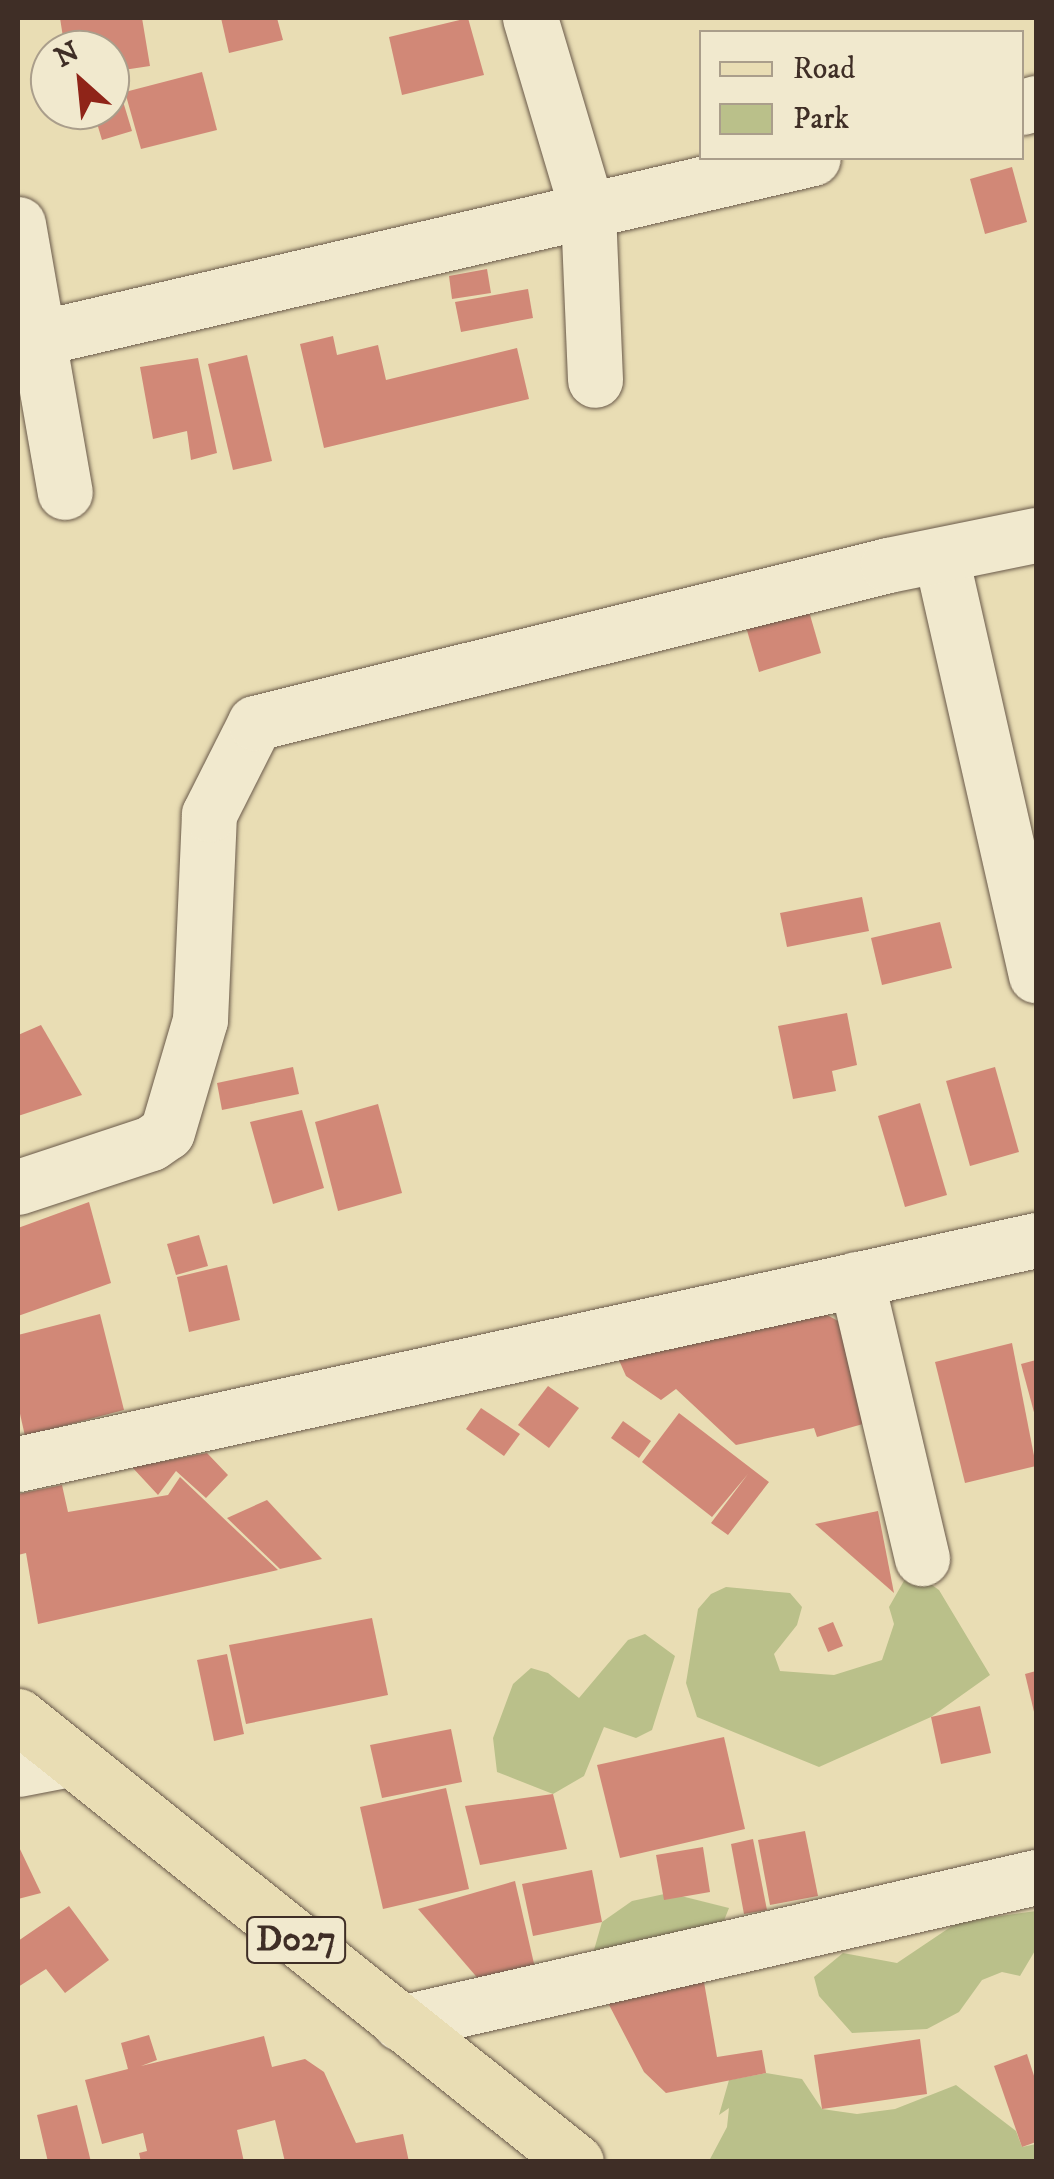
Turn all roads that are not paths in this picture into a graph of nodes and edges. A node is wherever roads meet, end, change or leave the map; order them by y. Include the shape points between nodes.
1 (530, 18) edge
2 (805, 160) edge
3 (588, 212) junction
4 (18, 224) edge
5 (29, 340) edge
6 (595, 380) dead end
7 (65, 492) dead end
8 (1036, 535) edge
9 (941, 557) junction
10 (1036, 975) edge
11 (18, 1186) edge
12 (1036, 1240) edge
13 (856, 1280) junction
14 (18, 1464) edge
15 (922, 1558) dead end
16 (18, 1716) edge
17 (70, 1759) junction
18 (18, 1769) edge
19 (1036, 1877) edge
20 (400, 2023) junction
21 (576, 2162) edge

1 - 3 street
2 - 3 street
3 - 5 street
3 - 6 street
4 - 5 street
5 - 7 street
8 - 9 street
9 - 10 street
9 - 11 street via 255,723 209,814 200,1020 167,1132
12 - 13 street
13 - 14 street
13 - 15 street
16 - 17 main road, D027
17 - 18 street
17 - 20 main road, D027
19 - 20 street
20 - 21 main road, D027

